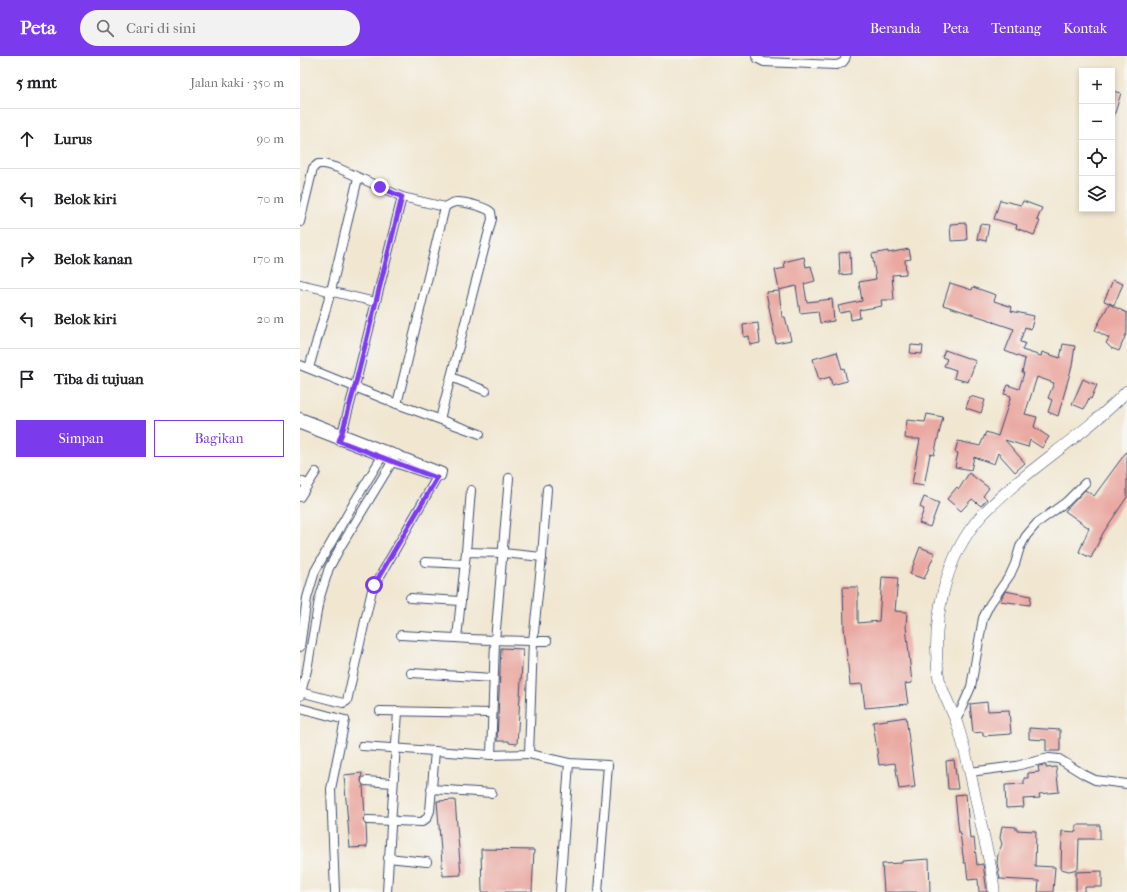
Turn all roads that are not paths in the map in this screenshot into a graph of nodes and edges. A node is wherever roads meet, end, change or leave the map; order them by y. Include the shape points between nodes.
1 (756, 56) edge
2 (846, 56) edge
3 (358, 178) junction
4 (402, 197) junction
5 (445, 207) junction
6 (300, 222) edge
7 (300, 284) edge
8 (331, 291) junction
9 (375, 302) junction
10 (300, 365) edge
11 (309, 368) junction
12 (451, 377) junction
13 (355, 386) junction
14 (486, 391) dead end
15 (1127, 391) edge
16 (397, 404) junction
17 (300, 417) edge
18 (440, 419) junction
19 (300, 425) edge
20 (480, 434) dead end
21 (340, 437) junction
22 (385, 454) junction
23 (397, 454) junction
24 (392, 462) junction
25 (316, 472) dead end
26 (437, 478) junction
27 (509, 478) dead end
28 (304, 482) edge
29 (1085, 483) dead end
30 (547, 489) dead end
31 (471, 490) dead end
32 (300, 497) edge
33 (466, 552) junction
34 (503, 553) junction
35 (542, 557) junction
36 (425, 562) dead end
37 (465, 564) junction
38 (410, 598) dead end
39 (461, 601) junction
40 (401, 635) dead end
41 (457, 638) junction
42 (495, 641) junction
43 (533, 641) junction
44 (547, 641) dead end
45 (300, 647) edge
46 (304, 669) edge
47 (411, 673) dead end
48 (493, 678) junction
49 (300, 693) edge
50 (300, 708) edge
51 (380, 711) dead end
52 (398, 711) junction
53 (492, 714) junction
54 (954, 716) junction
55 (362, 746) dead end
56 (396, 748) junction
57 (435, 751) junction
58 (529, 754) junction
59 (491, 755) junction
60 (569, 762) junction
61 (970, 772) junction
62 (366, 781) dead end
63 (393, 783) junction
64 (1127, 784) edge
65 (431, 789) junction
66 (492, 793) dead end
67 (368, 820) dead end
68 (391, 821) junction
69 (388, 858) junction
70 (427, 862) dead end
71 (335, 892) edge
72 (387, 892) edge
73 (560, 892) edge
74 (598, 892) edge
75 (994, 892) edge

1 - 2 street via 764,62 836,65 842,64
3 - 4 street
3 - 6 street via 338,168 318,164 313,168
3 - 8 street
4 - 5 street
4 - 9 street
5 - 12 street via 457,202 488,210 492,215
5 - 16 street
7 - 8 street
8 - 9 street
8 - 11 street
9 - 13 street
10 - 11 street
11 - 13 street
12 - 14 street
12 - 18 street
13 - 16 street
13 - 21 street
15 - 54 street via 996,501 981,516 960,545 949,572 939,620 936,652 940,683
16 - 18 street
17 - 21 street
18 - 20 street
19 - 21 street
21 - 22 street
22 - 23 street
22 - 24 street
22 - 45 street via 315,571 307,598
23 - 24 street
23 - 26 street via 442,472
24 - 26 street
24 - 46 street via 329,568 319,600
25 - 28 street
26 - 49 street via 372,590 347,701 343,703
27 - 34 street
28 - 32 street
29 - 54 street via 1026,536 1010,575 983,618 971,687
30 - 35 street
31 - 33 street
33 - 34 street
33 - 37 street
34 - 35 street
34 - 42 street
35 - 43 street
36 - 37 street
37 - 39 street
38 - 39 street
39 - 41 street
40 - 41 street
41 - 42 street
42 - 43 street
42 - 48 street
43 - 44 street
43 - 58 street
46 - 49 street
47 - 48 street
48 - 53 street
50 - 71 street via 345,720 332,789
51 - 52 street
52 - 53 street
52 - 56 street
53 - 59 street
54 - 61 street
55 - 56 street
56 - 57 street
56 - 63 street
57 - 59 street
57 - 65 street
58 - 59 street
58 - 60 street
60 - 73 street
60 - 74 street via 608,765
61 - 64 street via 1054,758 1095,780
61 - 75 street
62 - 63 street
63 - 68 street
65 - 66 street
65 - 68 street via 430,811 422,822
67 - 68 street
68 - 69 street
69 - 70 street
69 - 72 street

